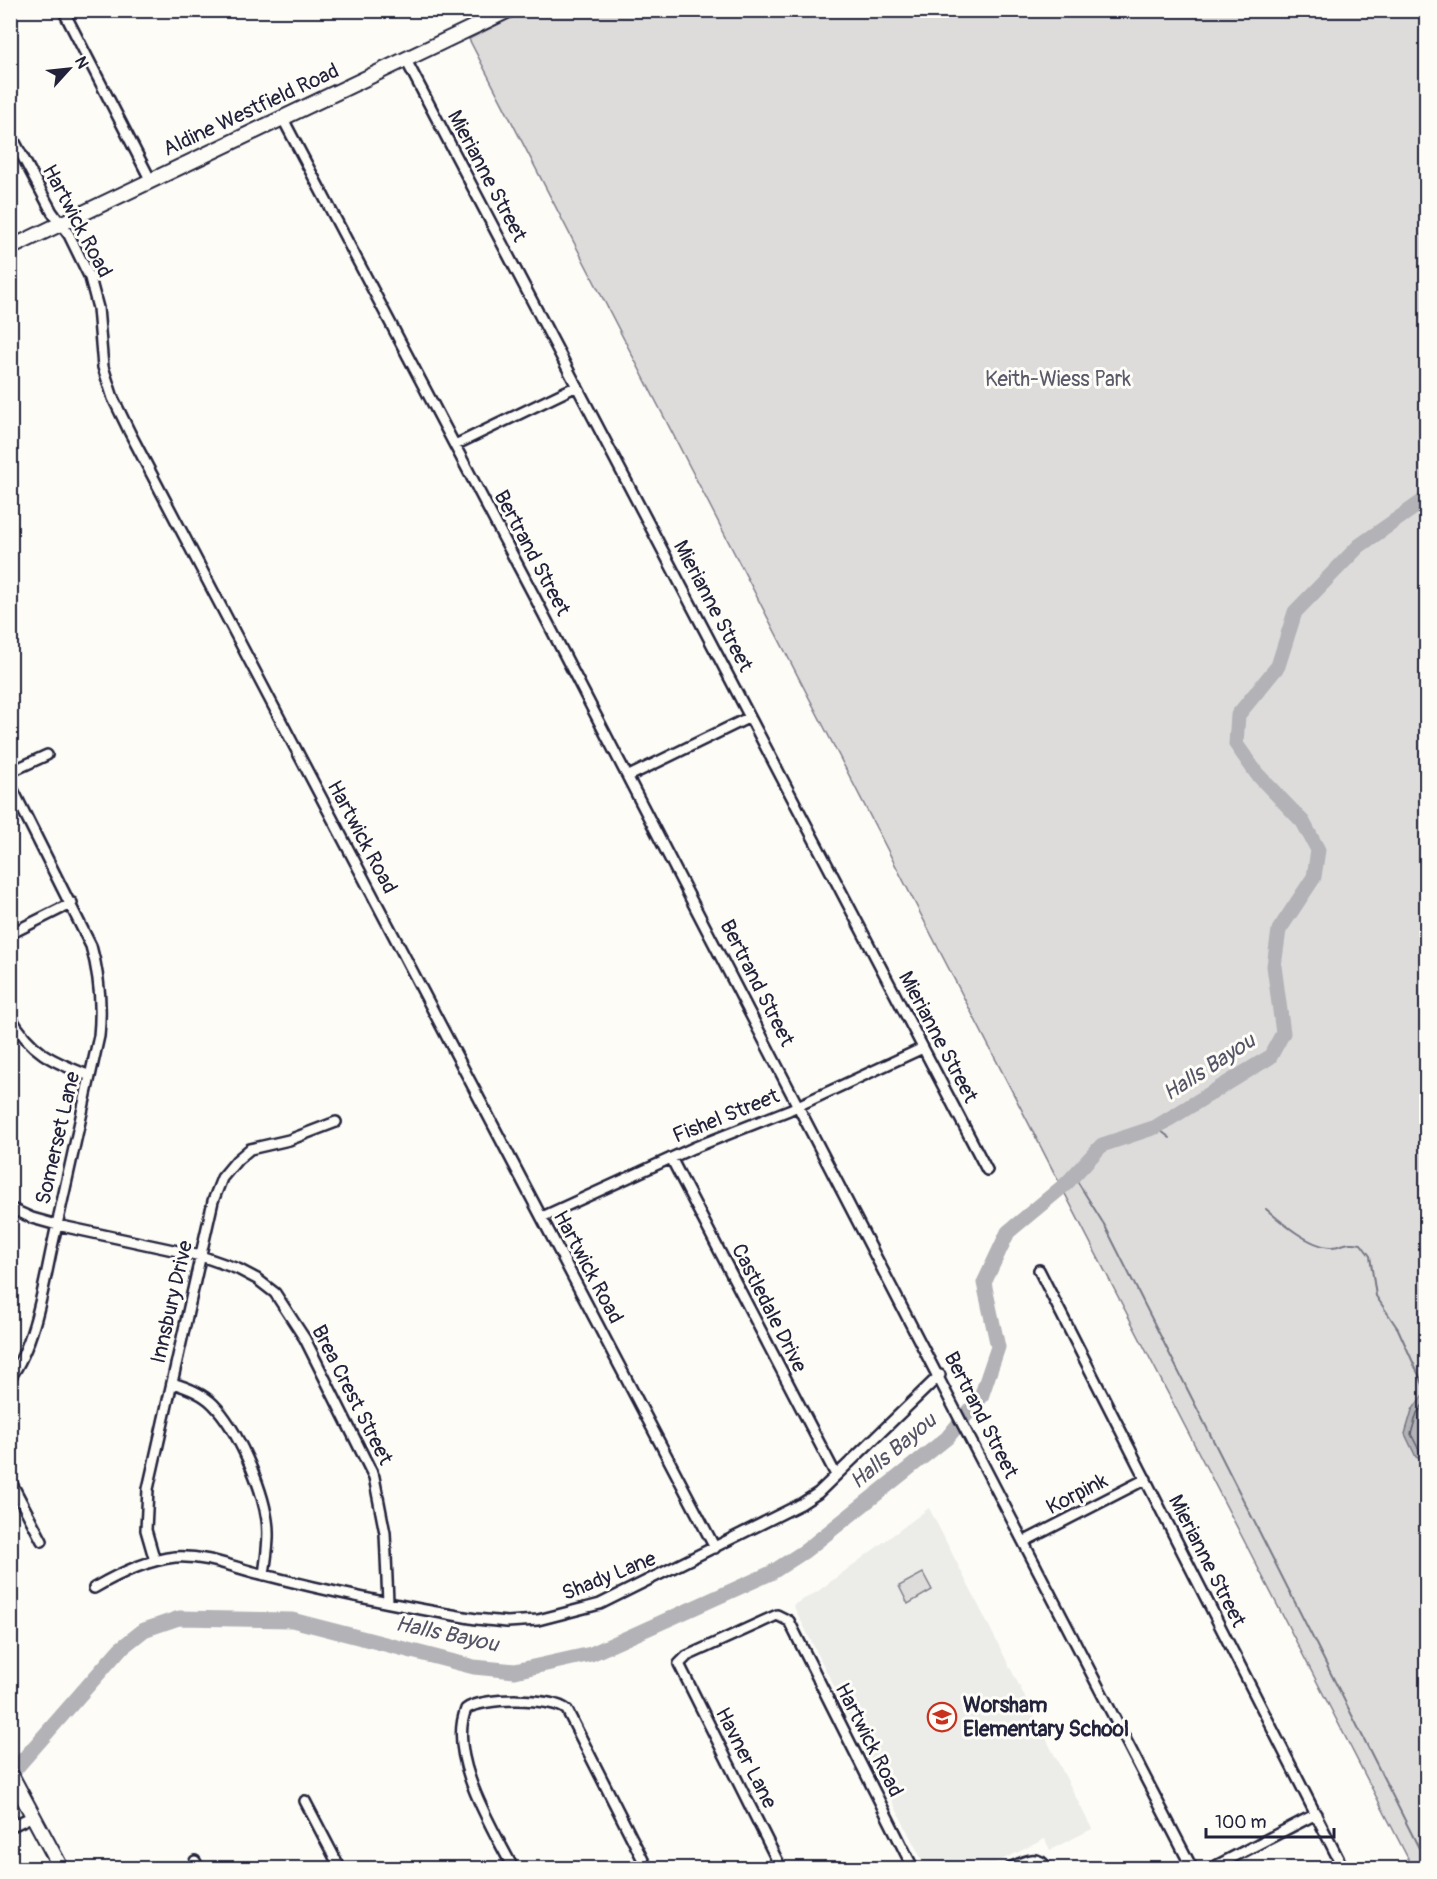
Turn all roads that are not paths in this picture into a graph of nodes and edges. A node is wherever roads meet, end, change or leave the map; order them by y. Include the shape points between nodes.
1 (63, 10) edge
2 (509, 10) edge
3 (406, 60) junction
4 (284, 119) junction
5 (10, 133) edge
6 (151, 181) junction
7 (61, 224) junction
8 (10, 248) edge
9 (577, 386) junction
10 (455, 445) junction
11 (750, 717) junction
12 (47, 755) dead end
13 (10, 772) edge
14 (629, 776) junction
15 (10, 784) edge
16 (72, 903) junction
17 (10, 934) edge
18 (10, 1016) edge
19 (923, 1048) junction
20 (90, 1076) junction
21 (800, 1105) junction
22 (336, 1122) dead end
23 (671, 1158) junction
24 (987, 1170) dead end
25 (10, 1208) edge
26 (542, 1216) junction
27 (57, 1225) junction
28 (201, 1256) junction
29 (1039, 1270) dead end
30 (940, 1375) junction
31 (10, 1378) edge
32 (172, 1383) junction
33 (836, 1475) junction
34 (1146, 1479) junction
35 (10, 1480) edge
36 (1025, 1541) junction
37 (42, 1542) dead end
38 (715, 1548) junction
39 (155, 1562) junction
40 (264, 1575) junction
41 (94, 1588) dead end
42 (388, 1602) junction
43 (792, 1628) joint
44 (10, 1773) edge
45 (305, 1801) dead end
46 (1316, 1814) junction
47 (33, 1816) junction
48 (10, 1827) edge
49 (61, 1869) edge
50 (340, 1869) edge
51 (513, 1869) edge
52 (647, 1869) edge
53 (781, 1869) edge
54 (913, 1869) edge
55 (1010, 1869) edge
56 (1047, 1869) edge
57 (1192, 1869) edge
58 (1212, 1869) edge
59 (1343, 1869) edge

1 - 6 street
2 - 3 main road, Aldine Westfield Road
3 - 4 main road, Aldine Westfield Road
3 - 9 street, Mierianne Street
4 - 6 main road, Aldine Westfield Road
4 - 10 street, Bertrand Street
5 - 7 street, Hartwick Road
6 - 7 main road, Aldine Westfield Road
7 - 8 main road, Aldine Westfield Road
7 - 26 street, Hartwick Road via 95,292 101,360 113,399
9 - 10 street
9 - 11 street, Mierianne Street
10 - 14 street, Bertrand Street
11 - 14 street
11 - 19 street, Mierianne Street
12 - 13 street
14 - 21 street, Bertrand Street
15 - 16 street
16 - 17 street
16 - 20 street, Somerset Lane via 91,946 100,988 99,1036
18 - 20 street via 41,1055
19 - 21 street, Fishel Street
19 - 24 street, Mierianne Street
20 - 27 street, Somerset Lane
21 - 23 street, Fishel Street
21 - 30 street, Bertrand Street
22 - 28 street, Innsbury Drive via 289,1140 250,1149 237,1160 217,1191
23 - 26 street, Fishel Street
23 - 33 street, Castledale Drive
25 - 27 street, Brea Crest Street
26 - 38 street, Hartwick Road
27 - 28 street, Brea Crest Street
27 - 31 street, Somerset Lane via 33,1327 22,1359
28 - 32 street, Innsbury Drive
28 - 42 street, Brea Crest Street via 238,1269 266,1286 282,1302 305,1339 374,1478 384,1522
29 - 34 street, Mierianne Street
30 - 33 street, Shady Lane
30 - 36 street, Bertrand Street
32 - 39 street, Innsbury Drive via 145,1512
32 - 40 street via 212,1403 226,1420 248,1462 262,1496 267,1522
33 - 38 street, Shady Lane via 801,1504
34 - 36 street, Korpink
34 - 46 street, Mierianne Street
35 - 37 street
36 - 57 street, Bertrand Street
38 - 42 street, Shady Lane via 608,1600 538,1620 476,1619
39 - 40 street, Shady Lane via 174,1557 198,1558
39 - 41 street, Shady Lane
40 - 42 street, Shady Lane
43 - 53 street, Havner Lane via 781,1616 772,1616 687,1656 679,1665
43 - 54 street, Hartwick Road
44 - 47 main road
45 - 50 street
46 - 58 street
46 - 59 street, Mierianne Street
47 - 48 street
47 - 49 main road
51 - 52 street via 470,1779 460,1733 466,1708 486,1701 554,1702 565,1707
55 - 56 street via 1036,1859

